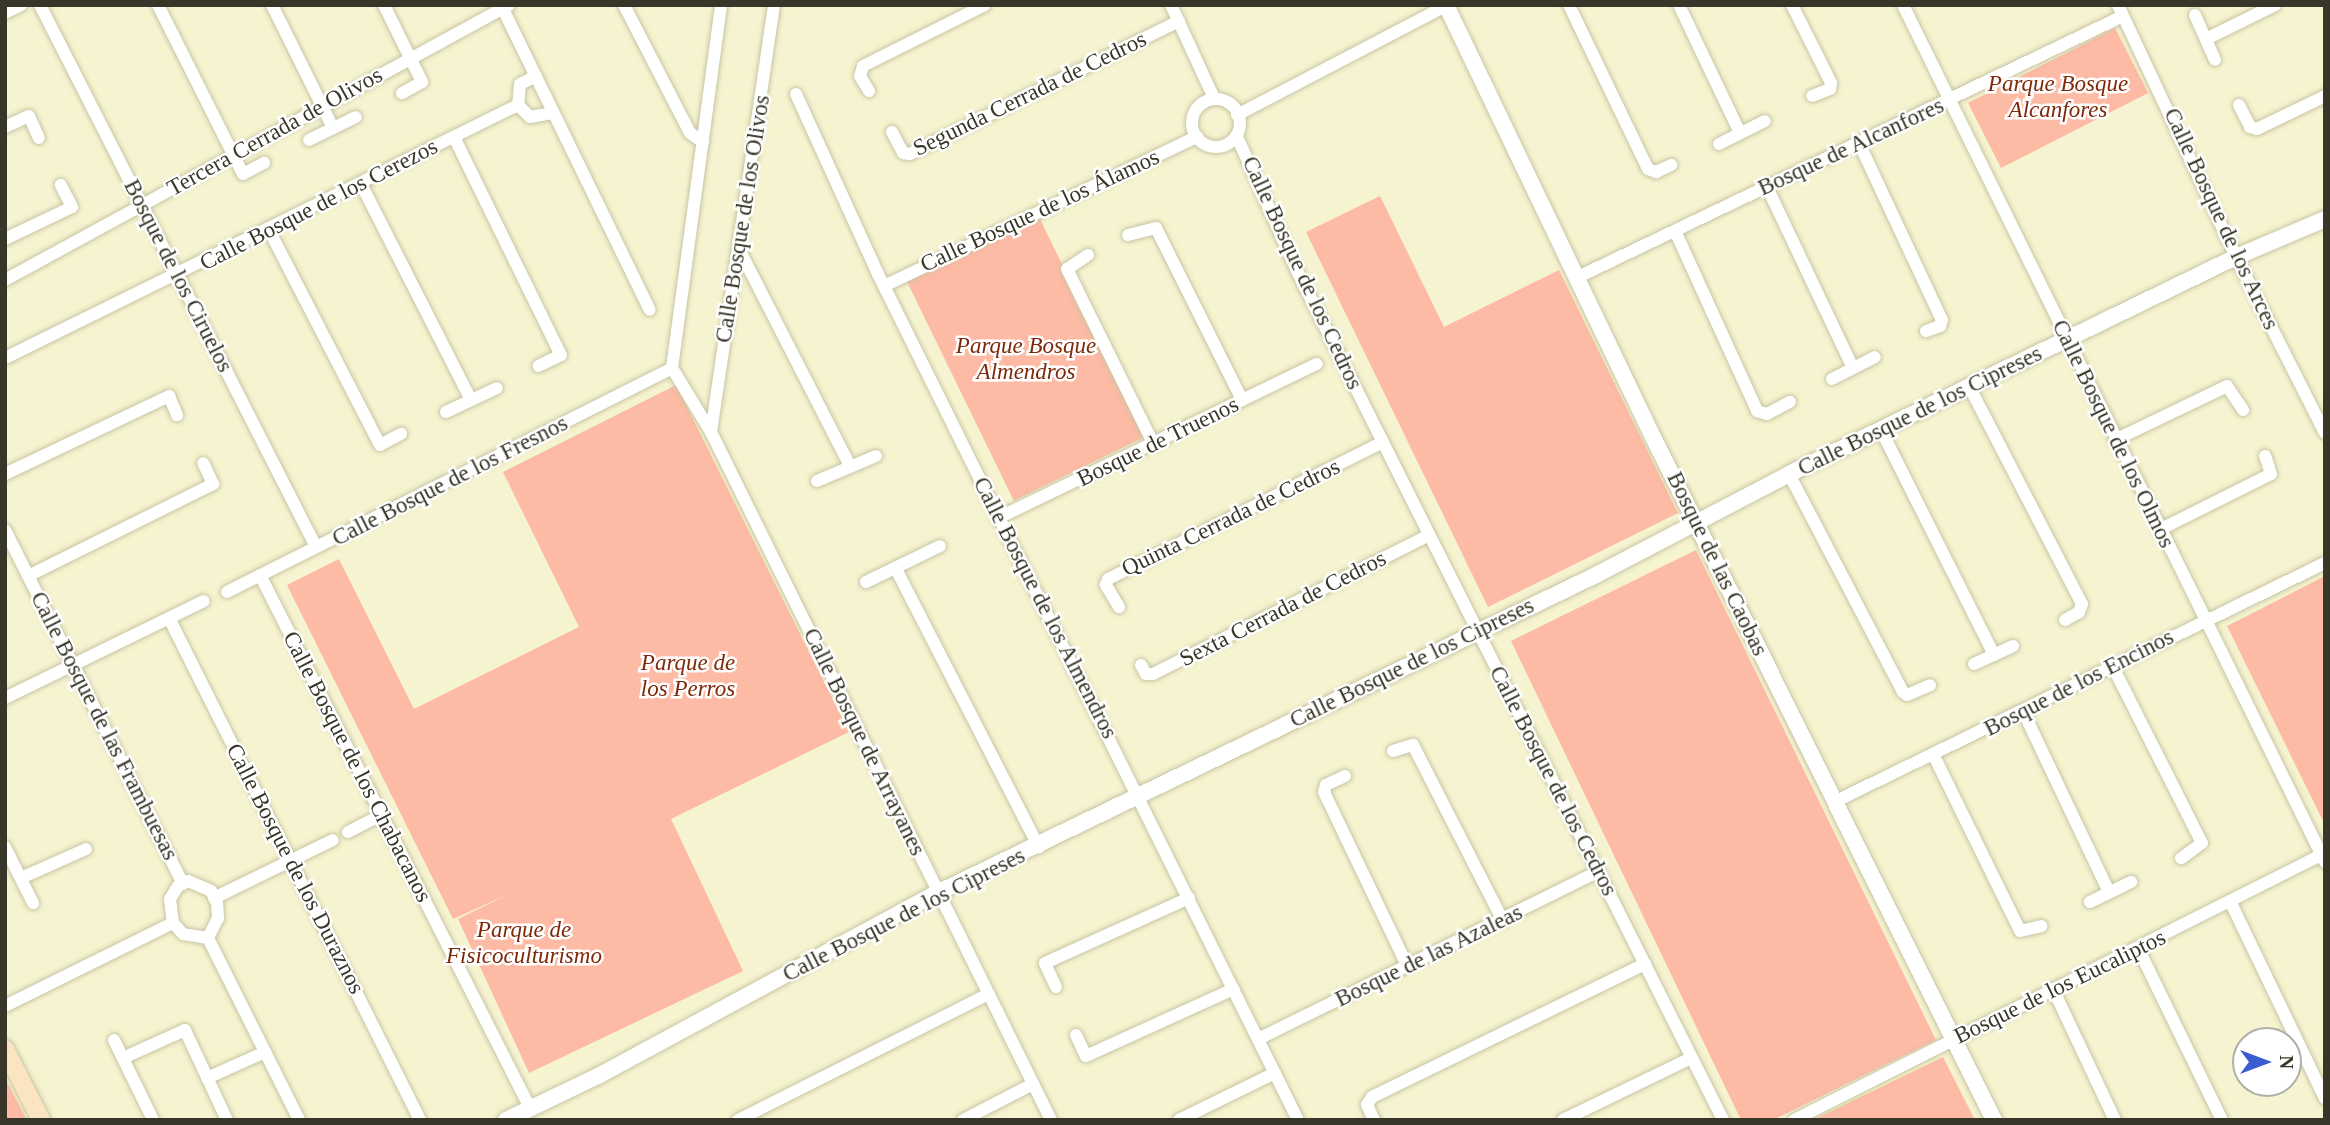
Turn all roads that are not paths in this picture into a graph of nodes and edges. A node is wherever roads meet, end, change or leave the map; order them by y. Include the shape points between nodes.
1 (21, 5) edge
2 (40, 5) edge
3 (158, 5) edge
4 (272, 5) edge
5 (384, 5) edge
6 (501, 5) edge
7 (509, 5) edge
8 (624, 5) edge
9 (721, 5) edge
10 (774, 5) edge
11 (985, 5) edge
12 (1171, 5) edge
13 (1446, 5) edge
14 (1569, 5) edge
15 (1679, 5) edge
16 (1792, 5) edge
17 (1903, 5) edge
18 (2275, 5) edge
19 (2121, 11) edge
20 (5, 13) edge
21 (2195, 15) dead end
22 (1179, 22) junction
23 (2206, 39) junction
24 (2215, 60) dead end
25 (536, 76) junction
26 (869, 91) dead end
27 (402, 93) dead end
28 (796, 94) dead end
29 (1213, 96) junction
30 (1812, 96) dead end
31 (2325, 96) edge
32 (1951, 100) junction
33 (518, 105) junction
34 (2239, 105) dead end
35 (552, 113) junction
36 (1237, 115) junction
37 (356, 117) dead end
38 (1765, 121) dead end
39 (5, 127) edge
40 (333, 128) junction
41 (892, 132) dead end
42 (1741, 133) junction
43 (454, 137) junction
44 (1197, 137) junction
45 (39, 138) dead end
46 (1238, 139) junction
47 (309, 141) dead end
48 (703, 142) junction
49 (1859, 143) junction
50 (1719, 144) dead end
51 (264, 163) dead end
52 (1671, 164) dead end
53 (361, 184) junction
54 (61, 186) dead end
55 (1767, 187) junction
56 (2325, 219) edge
57 (269, 230) junction
58 (1676, 233) junction
59 (1128, 235) dead end
60 (5, 239) edge
61 (739, 249) junction
62 (1088, 255) dead end
63 (2236, 257) junction
64 (177, 276) junction
65 (1578, 277) junction
66 (5, 280) edge
67 (884, 286) junction
68 (650, 310) dead end
69 (1926, 331) dead end
70 (2067, 339) junction
71 (1875, 357) dead end
72 (5, 358) edge
73 (1317, 364) dead end
74 (538, 366) dead end
75 (672, 368) junction
76 (1853, 368) junction
77 (1832, 379) dead end
78 (496, 388) dead end
79 (1970, 388) junction
80 (471, 400) junction
81 (1242, 400) junction
82 (1790, 402) dead end
83 (2243, 410) dead end
84 (446, 412) dead end
85 (177, 415) dead end
86 (1881, 430) junction
87 (711, 432) junction
88 (401, 433) dead end
89 (2325, 433) edge
90 (2115, 440) junction
91 (1383, 442) junction
92 (1154, 445) junction
93 (876, 456) dead end
94 (2265, 456) dead end
95 (203, 463) dead end
96 (850, 466) junction
97 (5, 474) edge
98 (1789, 474) junction
99 (817, 481) dead end
100 (998, 518) junction
101 (1697, 523) junction
102 (5, 530) edge
103 (2159, 530) junction
104 (1429, 535) junction
105 (940, 546) dead end
106 (316, 547) junction
107 (2325, 563) edge
108 (896, 569) junction
109 (260, 575) junction
110 (28, 576) junction
111 (866, 582) dead end
112 (227, 592) dead end
113 (204, 601) dead end
114 (1119, 607) dead end
115 (169, 618) junction
116 (2065, 620) dead end
117 (2206, 620) junction
118 (1477, 632) junction
119 (2013, 646) dead end
120 (1994, 654) junction
121 (1974, 664) dead end
122 (73, 665) junction
123 (1141, 665) dead end
124 (2113, 667) junction
125 (1930, 685) dead end
126 (5, 698) edge
127 (2023, 711) junction
128 (1393, 751) dead end
129 (1934, 756) junction
130 (1345, 776) dead end
131 (1141, 797) junction
132 (1833, 802) junction
133 (382, 816) junction
134 (348, 832) dead end
135 (333, 840) dead end
136 (5, 847) edge
137 (1039, 848) junction
138 (86, 849) dead end
139 (2324, 857) edge
140 (2181, 858) dead end
141 (290, 861) junction
142 (1599, 871) junction
143 (21, 878) junction
144 (2131, 882) dead end
145 (183, 884) junction
146 (2109, 892) junction
147 (937, 893) junction
148 (214, 898) junction
149 (1189, 898) junction
150 (2230, 901) junction
151 (2090, 902) dead end
152 (33, 903) dead end
153 (1503, 921) junction
154 (173, 923) junction
155 (2041, 926) dead end
156 (208, 938) junction
157 (2138, 948) junction
158 (1645, 964) junction
159 (1407, 965) junction
160 (1056, 987) dead end
161 (1234, 989) junction
162 (2053, 989) junction
163 (988, 994) junction
164 (5, 1006) edge
165 (1076, 1035) dead end
166 (1258, 1039) junction
167 (1953, 1039) junction
168 (114, 1040) dead end
169 (5, 1049) edge
170 (265, 1052) junction
171 (122, 1058) junction
172 (1691, 1058) junction
173 (1275, 1073) junction
174 (207, 1077) junction
175 (1033, 1084) junction
176 (2325, 1098) edge
177 (530, 1108) junction
178 (41, 1120) edge
179 (153, 1120) edge
180 (227, 1120) edge
181 (299, 1120) edge
182 (420, 1120) edge
183 (506, 1120) edge
184 (738, 1120) edge
185 (963, 1120) edge
186 (1051, 1120) edge
187 (1179, 1120) edge
188 (1298, 1120) edge
189 (1374, 1120) edge
190 (1563, 1120) edge
191 (1723, 1120) edge
192 (1794, 1120) edge
193 (1994, 1120) edge
194 (2115, 1120) edge
195 (2222, 1120) edge

1 - 20 street
2 - 64 street, Bosque de los Ciruelos
3 - 51 street via 243,174
4 - 40 street
5 - 27 street via 422,82
6 - 25 street
7 - 66 street, Tercera Cerrada de Olivos
8 - 48 street via 690,133
9 - 48 street, Calle Bosque de los Olivos
10 - 61 street, Calle Bosque de los Olivos
11 - 26 street via 863,66 860,76
12 - 22 street
13 - 36 street
13 - 65 street, Bosque de las Caobas
14 - 52 street via 1648,169 1656,172
15 - 42 street
16 - 30 street via 1831,83 1830,89
17 - 32 street, Calle Bosque de los Olmos
18 - 23 street
19 - 32 street, Bosque de Alcanfores
19 - 63 street, Calle Bosque de los Arces
21 - 23 street
22 - 29 street
22 - 41 street, Segunda Cerrada de Cedros via 910,154 903,153
23 - 24 street
25 - 33 street via 520,84
25 - 35 street
28 - 67 street, Calle Bosque de los Almendros
29 - 36 street via 1226,101
29 - 44 street via 1193,110
31 - 34 street via 2257,129 2250,127
32 - 49 street, Bosque de Alcanfores
32 - 70 street, Calle Bosque de los Olmos
33 - 35 street via 530,117
33 - 43 street, Calle Bosque de los Cerezos
35 - 68 street
36 - 46 street
37 - 40 street
38 - 42 street
39 - 45 street via 29,116
40 - 47 street
42 - 50 street
43 - 53 street, Calle Bosque de los Cerezos
43 - 74 street via 561,355
44 - 46 street via 1216,150
44 - 67 street, Calle Bosque de los Álamos
46 - 91 street, Calle Bosque de los Cedros via 1298,273
48 - 75 street, Calle Bosque de los Olivos
49 - 55 street, Bosque de Alcanfores
49 - 69 street via 1942,320 1940,326
53 - 57 street, Calle Bosque de los Cerezos
53 - 80 street
54 - 60 street via 72,207
55 - 58 street, Bosque de Alcanfores
55 - 76 street
56 - 63 street, Calle Bosque de los Cipreses
57 - 64 street, Calle Bosque de los Cerezos
57 - 88 street via 380,445
58 - 65 street, Bosque de Alcanfores
58 - 82 street via 1757,411 1767,414
59 - 81 street via 1156,228
61 - 87 street, Calle Bosque de los Olivos
61 - 96 street
62 - 92 street via 1067,269
63 - 70 street, Calle Bosque de los Cipreses
63 - 89 street, Calle Bosque de los Arces
64 - 72 street, Calle Bosque de los Cerezos
64 - 106 street, Bosque de los Ciruelos
65 - 101 street, Bosque de las Caobas
67 - 100 street, Calle Bosque de los Almendros
70 - 79 street, Calle Bosque de los Cipreses
70 - 90 street, Calle Bosque de los Olmos
71 - 76 street
73 - 81 street, Bosque de Truenos
75 - 87 street, Calle Bosque de Arrayanes
75 - 106 street, Calle Bosque de los Fresnos
76 - 77 street
78 - 80 street
79 - 86 street, Calle Bosque de los Cipreses
79 - 116 street via 2082,604 2079,612
80 - 84 street
81 - 92 street, Bosque de Truenos
83 - 90 street via 2227,386
85 - 97 street via 169,396
86 - 98 street, Calle Bosque de los Cipreses
86 - 120 street
87 - 147 street, Calle Bosque de Arrayanes
90 - 103 street, Calle Bosque de los Olmos
91 - 104 street, Calle Bosque de los Cedros
91 - 114 street, Quinta Cerrada de Cedros via 1108,579
92 - 100 street, Bosque de Truenos
93 - 96 street
94 - 103 street via 2271,474
95 - 110 street via 213,484
96 - 99 street
98 - 101 street, Calle Bosque de los Cipreses
98 - 125 street via 1902,692 1907,695
100 - 131 street, Calle Bosque de los Almendros
101 - 118 street, Calle Bosque de los Cipreses
101 - 132 street, Bosque de las Caobas
102 - 110 street, Calle Bosque de las Frambuesas
103 - 117 street, Calle Bosque de los Olmos
104 - 118 street, Calle Bosque de los Cedros
104 - 123 street, Sexta Cerrada de Cedros via 1153,674 1146,674
105 - 108 street
106 - 109 street, Calle Bosque de los Fresnos
107 - 117 street, Bosque de los Encinos
108 - 111 street
108 - 137 street
109 - 112 street, Calle Bosque de los Fresnos
109 - 133 street, Calle Bosque de los Chabacanos
110 - 122 street, Calle Bosque de las Frambuesas
113 - 115 street
115 - 122 street
115 - 141 street, Calle Bosque de los Duraznos
117 - 124 street, Bosque de los Encinos
117 - 139 street, Calle Bosque de los Olmos
118 - 131 street, Calle Bosque de los Cipreses
118 - 142 street, Calle Bosque de los Cedros
119 - 120 street
120 - 121 street
122 - 126 street
122 - 145 street, Calle Bosque de las Frambuesas
124 - 127 street, Bosque de los Encinos
124 - 140 street via 2202,843
127 - 129 street, Bosque de los Encinos
127 - 146 street
128 - 153 street via 1413,745
129 - 132 street, Bosque de los Encinos
129 - 155 street via 2020,931
130 - 159 street via 1326,785 1324,792
131 - 137 street, Calle Bosque de los Cipreses
131 - 149 street, Calle Bosque de los Almendros
132 - 167 street, Bosque de las Caobas
133 - 134 street
133 - 177 street, Calle Bosque de los Chabacanos
135 - 141 street
136 - 143 street
137 - 147 street, Calle Bosque de los Cipreses
138 - 143 street
139 - 150 street, Bosque de los Eucaliptos
141 - 148 street
141 - 182 street, Calle Bosque de los Duraznos
142 - 153 street, Bosque de las Azaleas
142 - 158 street, Calle Bosque de los Cedros
143 - 152 street
144 - 146 street
145 - 148 street via 200,884
145 - 154 street via 170,899
146 - 151 street
147 - 163 street, Calle Bosque de Arrayanes
147 - 177 street, Calle Bosque de los Cipreses via 600,1075
148 - 156 street via 218,918
149 - 160 street via 1045,962
149 - 161 street, Calle Bosque de los Almendros
150 - 157 street, Bosque de los Eucaliptos
150 - 176 street
153 - 159 street, Bosque de las Azaleas
154 - 156 street via 183,933
154 - 164 street
156 - 170 street
157 - 162 street, Bosque de los Eucaliptos
157 - 195 street
158 - 172 street, Calle Bosque de los Cedros
158 - 189 street via 1372,1097 1367,1105
159 - 166 street, Bosque de las Azaleas
161 - 165 street via 1086,1056
161 - 166 street, Calle Bosque de los Almendros
162 - 167 street, Bosque de los Eucaliptos
162 - 194 street
163 - 175 street, Calle Bosque de Arrayanes
163 - 184 street
166 - 173 street, Calle Bosque de los Almendros
167 - 192 street, Bosque de los Eucaliptos
167 - 193 street, Bosque de las Caobas
168 - 171 street
169 - 178 main road
170 - 174 street
170 - 181 street
171 - 174 street via 184,1030
171 - 179 street
172 - 190 street
172 - 191 street, Calle Bosque de los Cedros
173 - 187 street
173 - 188 street, Calle Bosque de los Almendros
174 - 180 street
175 - 185 street
175 - 186 street, Calle Bosque de Arrayanes
177 - 183 street, Calle Bosque de los Cipreses

